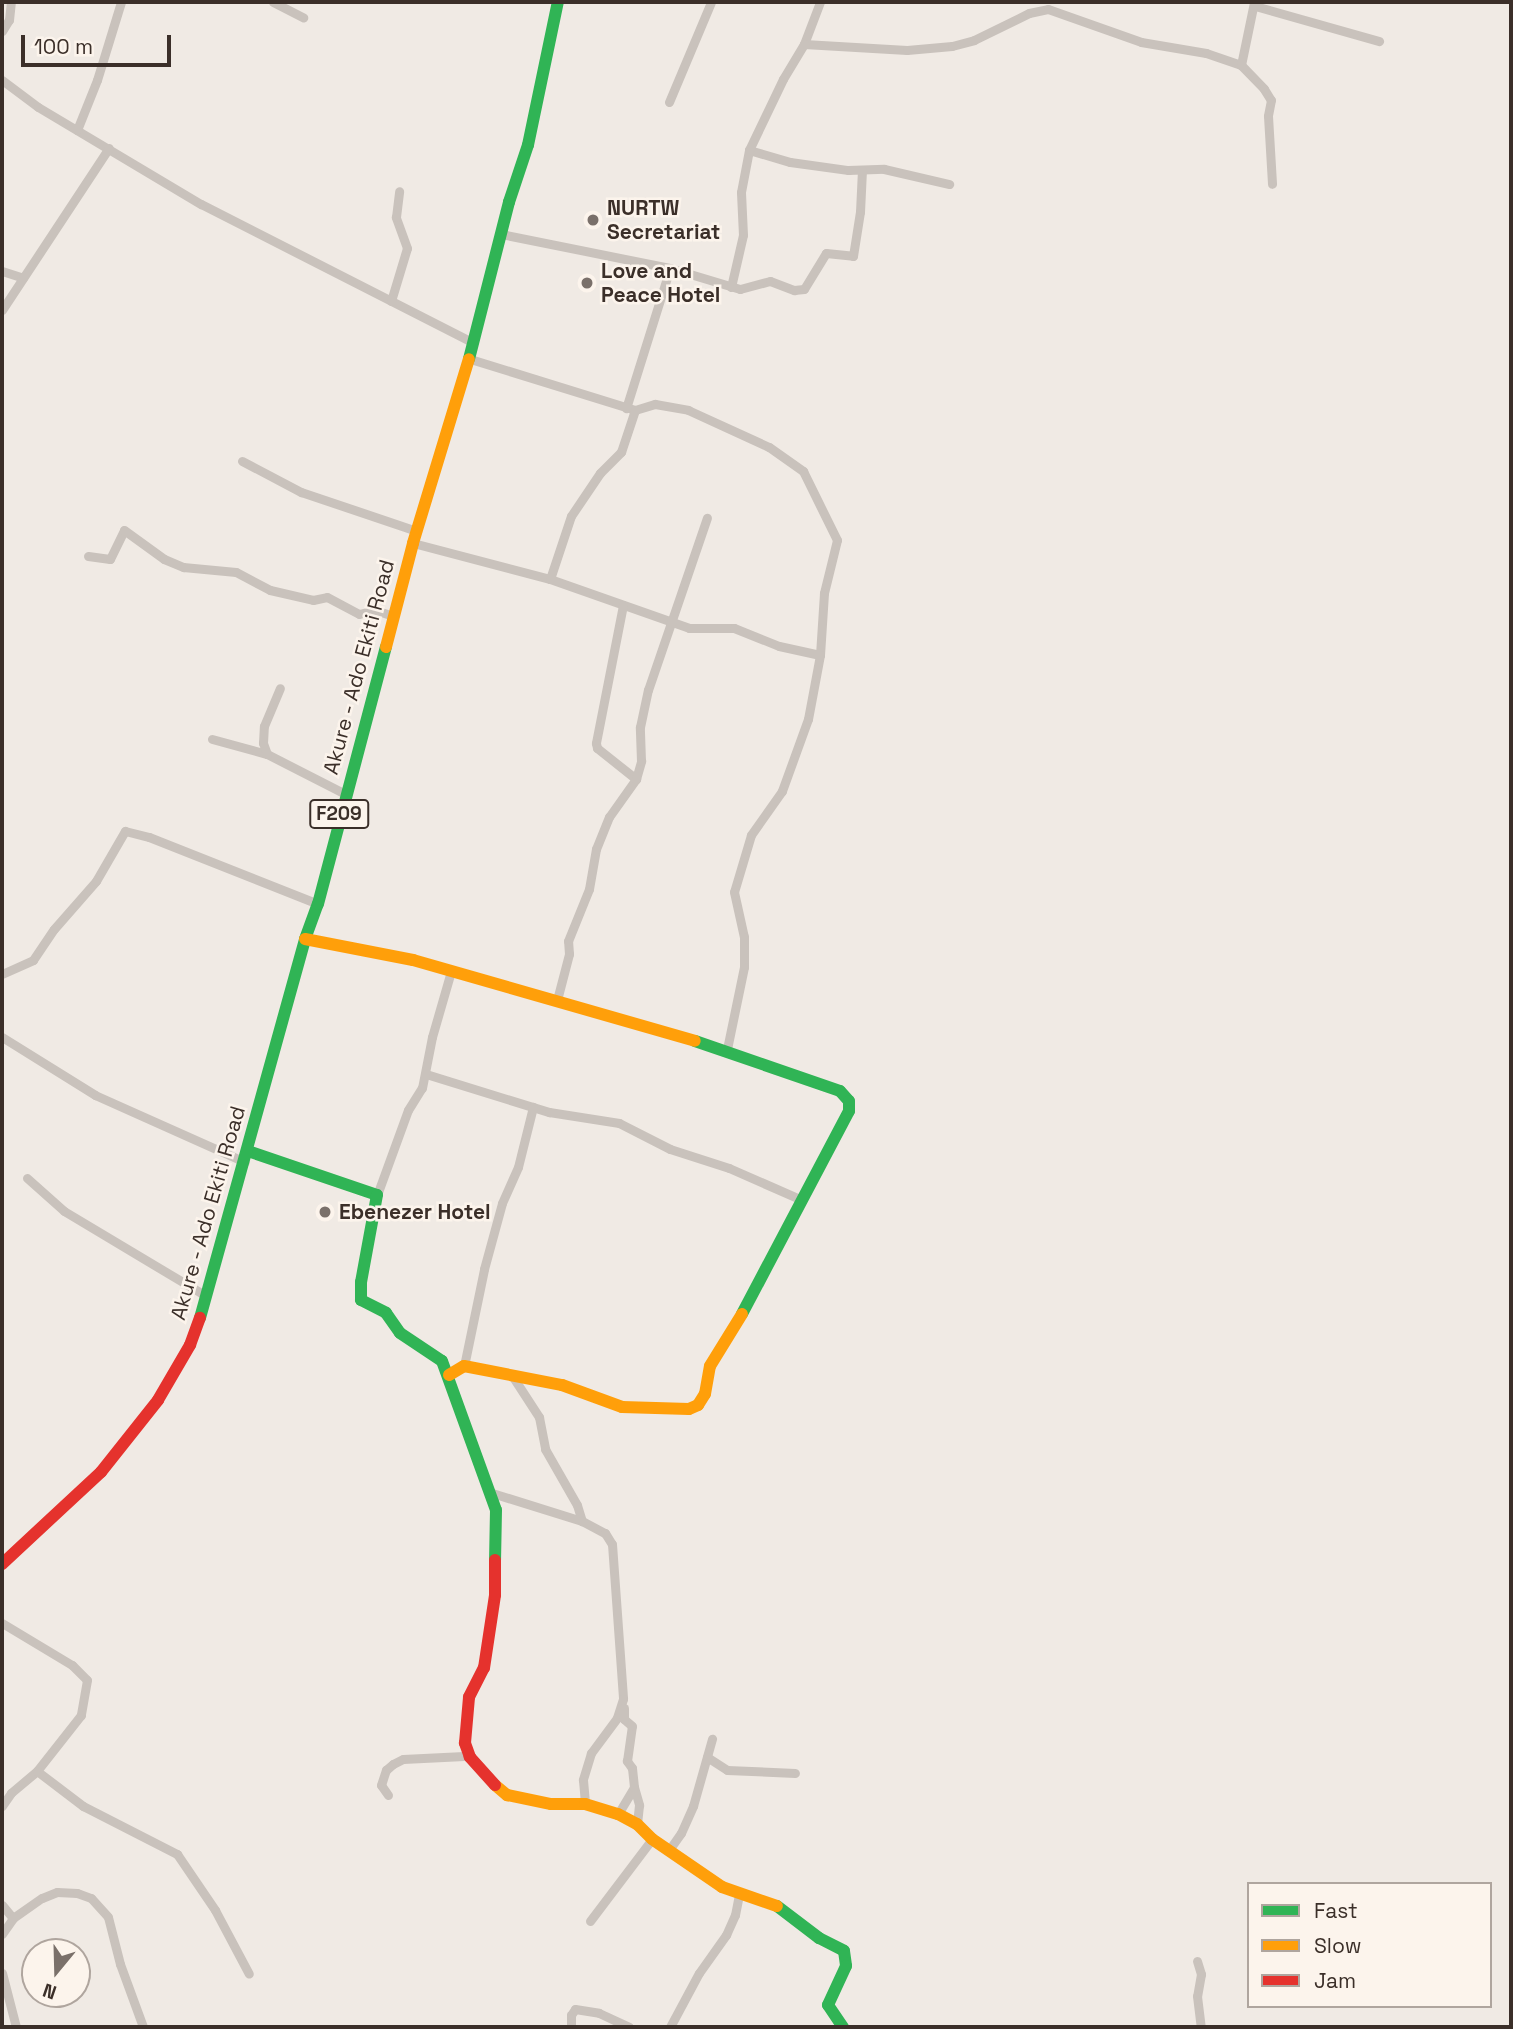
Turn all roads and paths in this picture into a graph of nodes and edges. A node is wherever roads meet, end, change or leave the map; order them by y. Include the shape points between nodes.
1 (12, 2) edge
2 (121, 2) edge
3 (273, 2) edge
4 (558, 2) edge
5 (711, 2) edge
6 (820, 2) edge
7 (1254, 4) edge
8 (303, 17) dead end
9 (2, 32) edge
10 (1378, 41) dead end
11 (804, 44) junction
12 (1241, 65) junction
13 (2, 80) edge
14 (669, 102) dead end
15 (77, 130) junction
16 (109, 148) junction
17 (749, 150) junction
18 (862, 170) junction
19 (949, 184) dead end
20 (1272, 184) dead end
21 (400, 191) dead end
22 (501, 234) junction
23 (670, 268) junction
24 (2, 271) edge
25 (23, 278) junction
26 (731, 287) junction
27 (391, 301) junction
28 (2, 310) edge
29 (472, 342) junction
30 (467, 358) junction
31 (630, 409) junction
32 (242, 461) dead end
33 (707, 518) dead end
34 (415, 537) junction
35 (88, 556) dead end
36 (550, 579) junction
37 (622, 605) junction
38 (394, 616) junction
39 (670, 621) junction
40 (820, 655) junction
41 (280, 688) dead end
42 (212, 739) dead end
43 (267, 754) junction
44 (636, 779) junction
45 (345, 794) junction
46 (318, 904) junction
47 (305, 939) junction
48 (451, 971) junction
49 (2, 974) edge
50 (557, 1000) junction
51 (2, 1037) edge
52 (727, 1049) junction
53 (426, 1074) junction
54 (533, 1107) junction
55 (246, 1156) junction
56 (27, 1178) dead end
57 (377, 1195) junction
58 (802, 1200) junction
59 (206, 1296) junction
60 (464, 1366) junction
61 (449, 1375) junction
62 (513, 1377) junction
63 (492, 1493) junction
64 (582, 1521) junction
65 (2, 1564) edge
66 (2, 1623) edge
67 (623, 1699) junction
68 (712, 1739) dead end
69 (468, 1753) junction
70 (706, 1757) junction
71 (37, 1771) junction
72 (795, 1773) dead end
73 (634, 1787) junction
74 (388, 1795) dead end
75 (585, 1804) junction
76 (2, 1806) edge
77 (618, 1814) junction
78 (637, 1824) junction
79 (652, 1839) junction
80 (669, 1850) junction
81 (739, 1895) junction
82 (2, 1905) edge
83 (13, 1918) junction
84 (590, 1921) dead end
85 (2, 1934) edge
86 (1197, 1961) dead end
87 (2, 1973) edge
88 (249, 1974) dead end
89 (16, 2027) edge
90 (143, 2027) edge
91 (572, 2027) edge
92 (629, 2027) edge
93 (670, 2027) edge
94 (843, 2027) edge
95 (1201, 2027) edge

1 - 9 street
2 - 15 street
3 - 8 street
4 - 22 street, Akure - Ado Ekiti Road / F209 via 528,145
5 - 14 street
6 - 11 street
7 - 10 street
7 - 12 street
11 - 12 street via 907,50 952,46 1048,9 1141,42 1206,53
11 - 17 street
12 - 20 street via 1271,100
13 - 15 street
15 - 16 street
16 - 25 street
16 - 27 street via 271,242
17 - 18 street via 790,162
17 - 26 street via 741,192 743,235
18 - 19 street via 884,169
18 - 26 street via 853,256 826,253 809,285 799,291 770,281 748,289
21 - 27 street via 396,217 407,248
22 - 23 street
22 - 29 street, Akure - Ado Ekiti Road / F209
23 - 26 street
23 - 31 street
24 - 25 street
25 - 28 street
27 - 29 street
29 - 30 street, Akure - Ado Ekiti Road / F209
30 - 31 street
30 - 34 street, Akure - Ado Ekiti Road / F209 via 455,412
31 - 36 street via 621,452 600,473 571,516
31 - 40 street via 655,404 688,410 769,447 803,471 837,540 824,593
32 - 34 street via 301,492
33 - 39 street
34 - 36 street
34 - 38 street, Akure - Ado Ekiti Road / F209
35 - 38 street via 110,559 124,530 183,567 236,572 270,590 313,600 327,597 359,614 375,610
36 - 37 street
37 - 39 street
37 - 44 street via 596,743
38 - 45 street, Akure - Ado Ekiti Road / F209
39 - 40 street via 700,630 734,628 779,646
39 - 44 street via 640,727 641,761
40 - 52 street via 808,719 788,778 751,835 734,891 744,937 744,967
41 - 43 street via 264,726
42 - 43 street
43 - 45 street
44 - 50 street via 610,817 596,849
45 - 46 street, Akure - Ado Ekiti Road / F209
46 - 47 street, Akure - Ado Ekiti Road / F209
46 - 49 street via 125,831 96,881 33,960
47 - 48 street
47 - 55 street, Akure - Ado Ekiti Road / F209
48 - 50 street
48 - 53 street via 429,1046
50 - 52 street
51 - 55 street via 95,1095
52 - 58 street via 840,1091 849,1101 844,1124
53 - 54 street
53 - 57 street
54 - 58 street via 619,1123 670,1149 729,1168
54 - 60 street via 484,1269
55 - 57 street
55 - 59 street, Akure - Ado Ekiti Road / F209
56 - 59 street via 64,1211
57 - 61 street via 361,1300 386,1313 400,1333 438,1356
58 - 62 street via 729,1340 710,1366 698,1405 689,1409 622,1407 562,1385
59 - 65 street, Akure - Ado Ekiti Road / F209 via 190,1345 158,1400 100,1472
60 - 61 street
60 - 62 street
61 - 63 street
62 - 64 street via 539,1417 545,1449 578,1505
63 - 64 street
63 - 69 street via 495,1595 484,1668 469,1698
64 - 67 street via 605,1533 612,1544
66 - 71 street via 72,1665 87,1680 81,1715
67 - 73 street via 624,1718 632,1726 627,1761
67 - 75 street via 612,1726 591,1753 583,1780
68 - 70 street
69 - 74 street via 393,1764 382,1777 383,1792
69 - 75 street via 501,1792 539,1802
70 - 72 street via 727,1770
70 - 80 street via 685,1825
71 - 76 street
71 - 88 street via 83,1807 177,1854 215,1910
73 - 77 street
73 - 78 street via 639,1805
75 - 77 street
77 - 78 street
78 - 79 street
79 - 80 street
79 - 84 street
80 - 81 street
81 - 93 street via 726,1935
81 - 94 street via 775,1905 844,1951 844,1974 828,2005
82 - 83 street
83 - 85 street
83 - 90 street via 57,1892 77,1893 99,1904 115,1936
86 - 95 street
87 - 89 street
91 - 92 street via 575,2008

